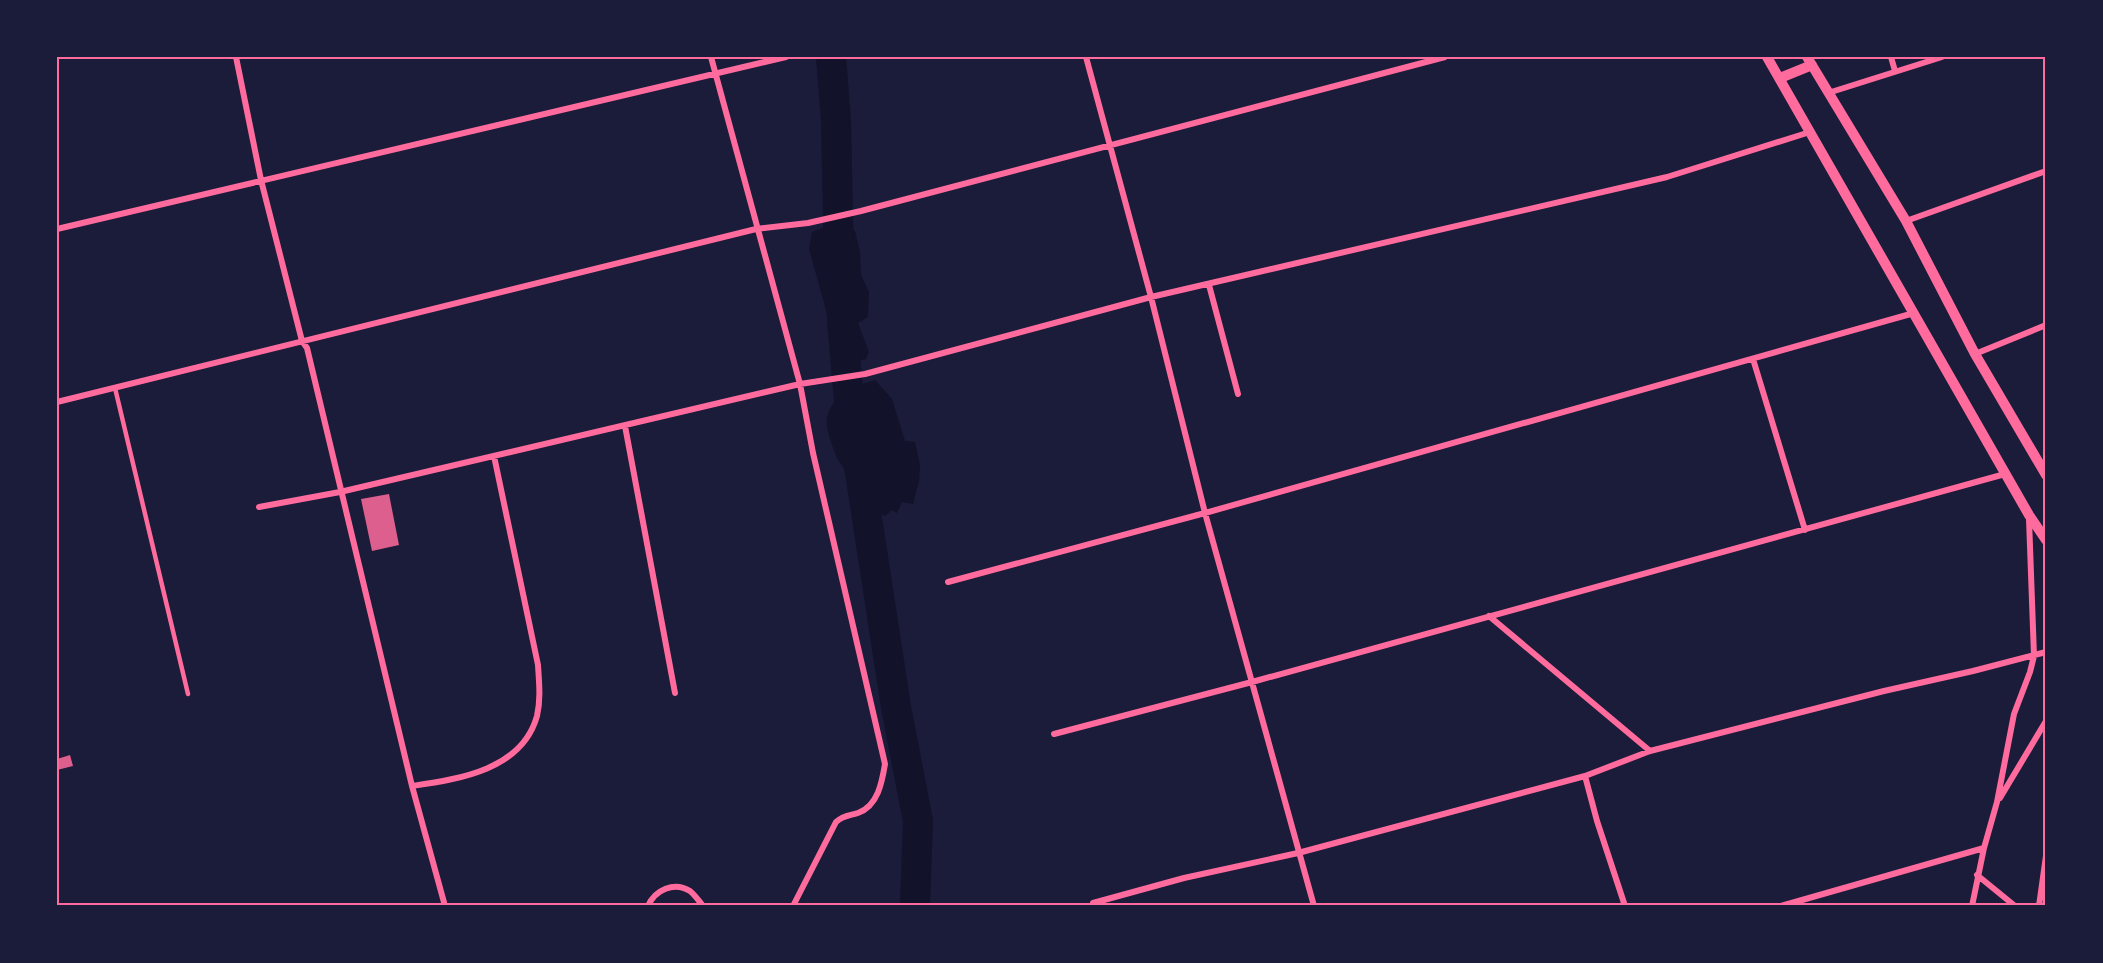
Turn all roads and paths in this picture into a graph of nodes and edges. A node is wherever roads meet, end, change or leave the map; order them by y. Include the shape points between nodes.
1 (237, 57) edge
2 (711, 57) edge
3 (786, 57) edge
4 (1086, 57) edge
5 (1446, 57) edge
6 (1767, 57) edge
7 (1891, 57) edge
8 (1942, 57) edge
9 (1810, 61) edge
10 (1896, 71) junction
11 (715, 74) junction
12 (1780, 78) junction
13 (1828, 93) junction
14 (1809, 132) junction
15 (1111, 144) junction
16 (2046, 171) edge
17 (261, 180) junction
18 (1906, 221) junction
19 (57, 229) edge
20 (756, 229) junction
21 (1209, 285) junction
22 (1151, 297) junction
23 (1915, 313) junction
24 (2046, 325) edge
25 (302, 341) junction
26 (1975, 354) junction
27 (1753, 359) junction
28 (800, 384) junction
29 (115, 388) junction
30 (1238, 394) dead end
31 (57, 402) edge
32 (624, 426) junction
33 (494, 456) junction
34 (2005, 474) junction
35 (2046, 475) edge
36 (340, 492) junction
37 (260, 507) dead end
38 (1204, 513) junction
39 (2029, 515) junction
40 (1804, 530) junction
41 (2046, 540) edge
42 (948, 582) dead end
43 (1489, 616) junction
44 (2046, 652) edge
45 (2034, 656) junction
46 (1252, 682) junction
47 (675, 693) dead end
48 (188, 694) dead end
49 (2046, 721) edge
50 (1054, 734) dead end
51 (1650, 751) junction
52 (1585, 776) junction
53 (412, 786) junction
54 (1997, 802) junction
55 (1984, 848) junction
56 (1298, 853) junction
57 (2046, 856) edge
58 (1977, 875) junction
59 (1093, 903) dead end
60 (445, 906) edge
61 (648, 906) edge
62 (704, 906) edge
63 (793, 906) edge
64 (1314, 906) edge
65 (1625, 906) edge
66 (1780, 906) edge
67 (1972, 906) edge
68 (2015, 906) edge
69 (2039, 906) edge

1 - 17 street
2 - 11 street
3 - 11 street
4 - 15 street
5 - 15 street
6 - 12 street
7 - 10 street
8 - 10 street
9 - 12 street
9 - 13 street
10 - 13 street
11 - 17 street
11 - 20 street
12 - 14 street
13 - 18 street
14 - 21 street via 1667,177
14 - 23 street
15 - 20 street via 861,211
15 - 22 street
16 - 18 street
17 - 19 street
17 - 25 street
18 - 26 street
20 - 25 street
20 - 28 street
21 - 22 street
21 - 30 street
22 - 28 street via 865,374
22 - 38 street
23 - 27 street
23 - 34 street
24 - 26 street
25 - 29 street
25 - 36 street via 307,348
26 - 35 street
27 - 38 street
27 - 40 street
28 - 32 street
28 - 63 street via 885,764 874,801 858,814 837,822
29 - 31 street
29 - 48 lane
32 - 33 street
32 - 47 street
33 - 36 street
33 - 53 street via 538,665 537,716 515,752 499,763 445,781
34 - 39 street
34 - 40 street
36 - 37 street
36 - 53 street
38 - 42 street
38 - 46 street
39 - 41 street
39 - 45 street
40 - 43 street
43 - 46 street
43 - 51 street
44 - 45 street
45 - 51 street
45 - 54 street via 2014,714
46 - 50 street
46 - 56 street
49 - 54 street
51 - 52 street
52 - 56 street
52 - 65 street
53 - 60 street
54 - 55 street
55 - 58 street
55 - 66 street
56 - 59 street
56 - 64 street
57 - 69 street
58 - 67 street
58 - 68 street
61 - 62 street via 658,892 676,887 690,891

